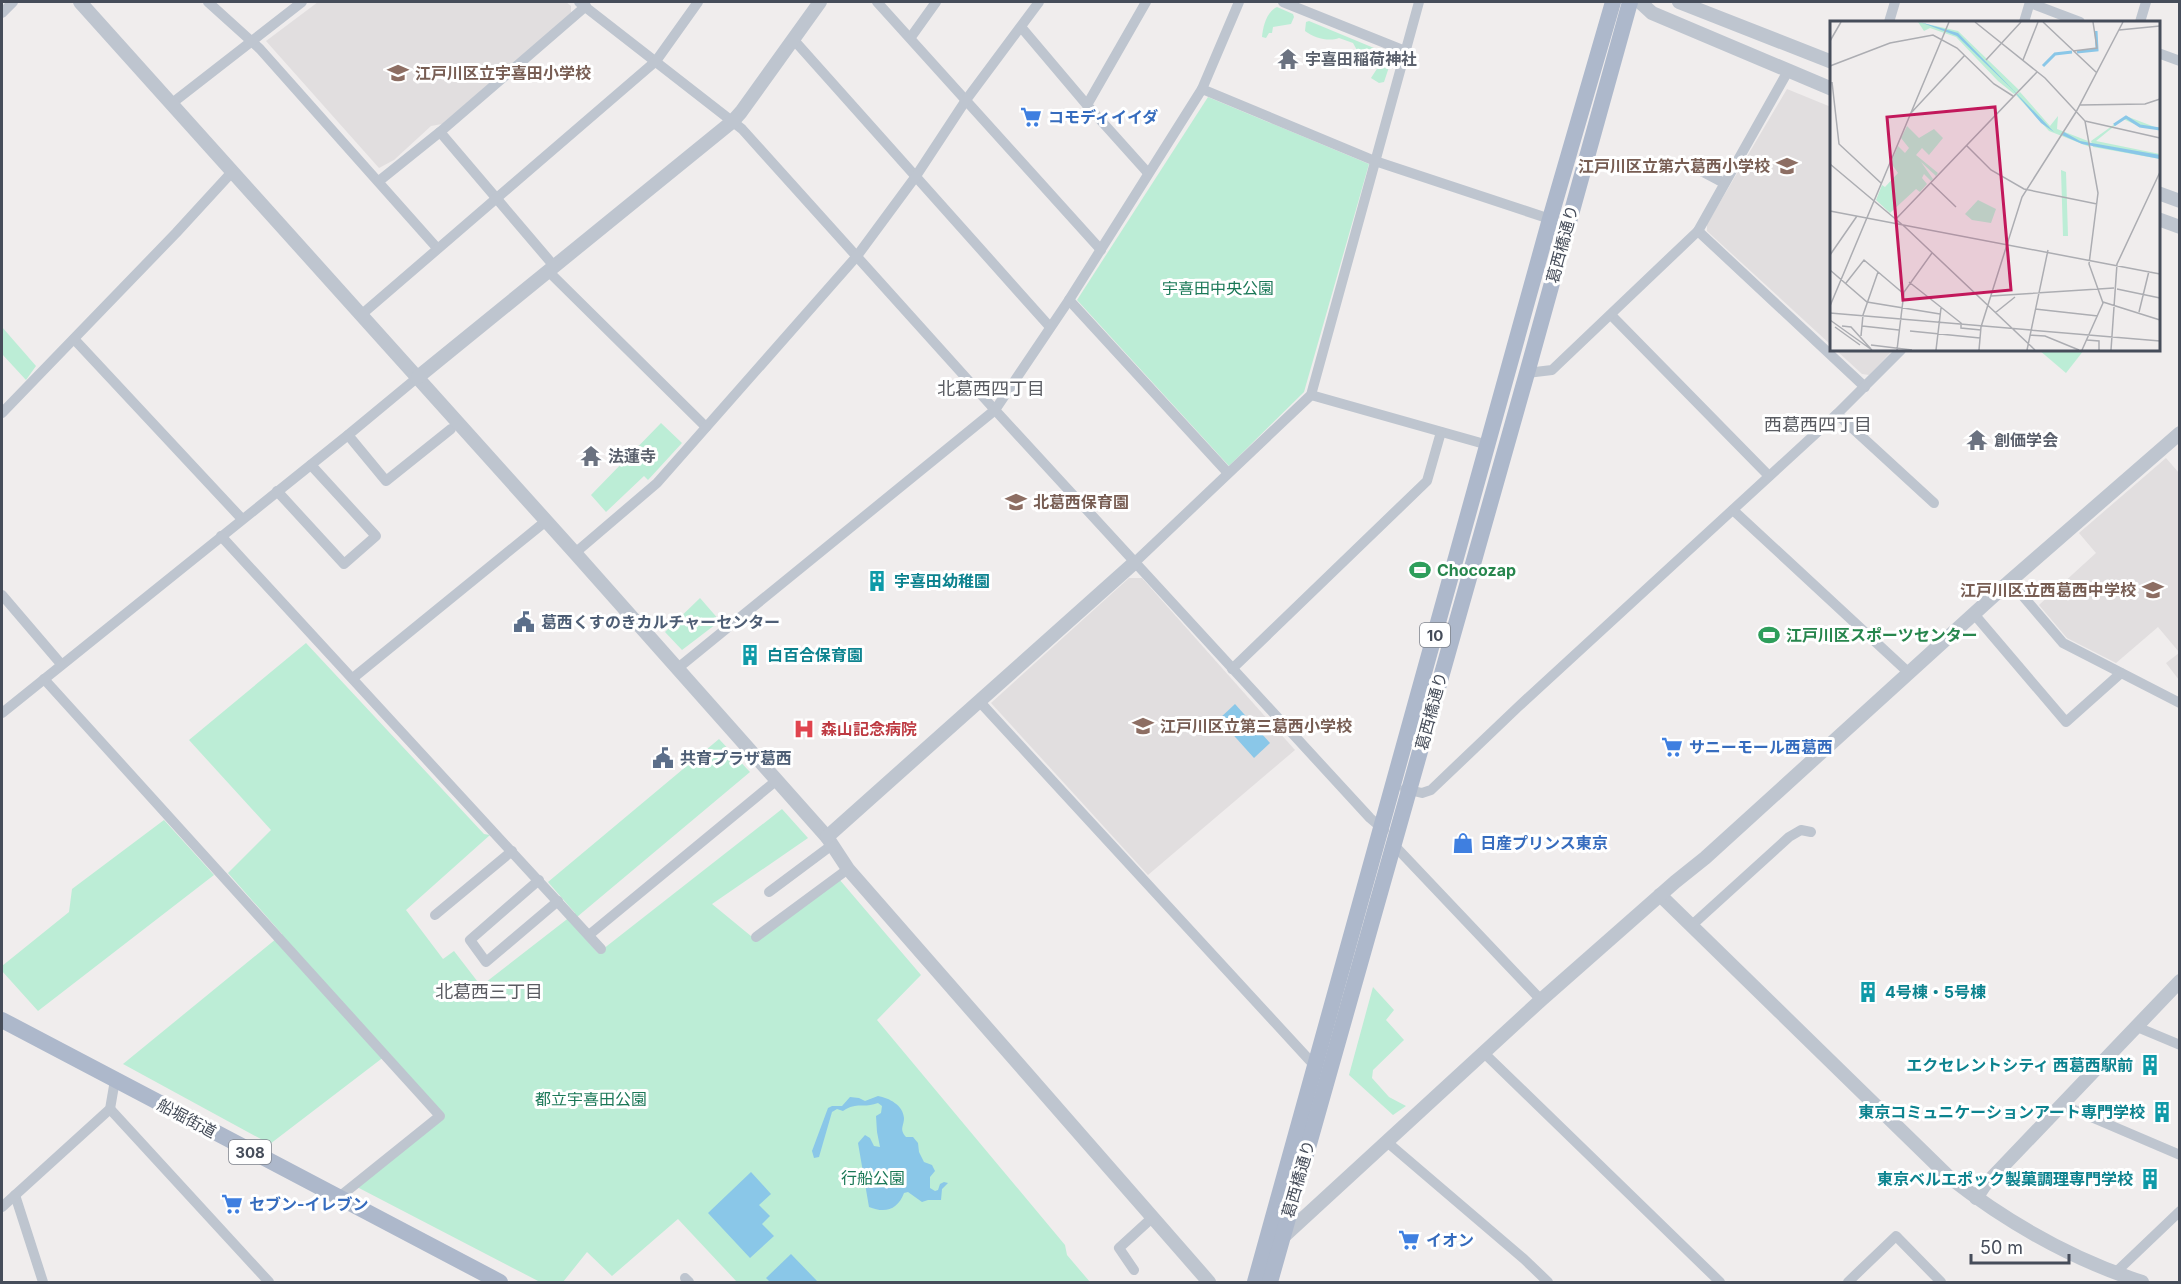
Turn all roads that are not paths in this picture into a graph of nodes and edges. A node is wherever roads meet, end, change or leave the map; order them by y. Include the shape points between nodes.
1 (13, 2) edge
2 (80, 2) edge
3 (208, 2) edge
4 (302, 2) edge
5 (698, 2) edge
6 (820, 2) edge
7 (877, 2) edge
8 (936, 2) edge
9 (1039, 2) edge
10 (1146, 2) edge
11 (1239, 2) edge
12 (1283, 2) edge
13 (1419, 2) edge
14 (1613, 2) edge
15 (1630, 2) edge
16 (1640, 2) edge
17 (1679, 2) edge
18 (1895, 2) edge
19 (2030, 2) edge
20 (2146, 2) edge
21 (582, 4) edge
22 (2, 14) edge
23 (1888, 21) edge
24 (2024, 21) edge
25 (2078, 21) edge
26 (2140, 21) edge
27 (1021, 27) junction
28 (911, 37) junction
29 (793, 39) junction
30 (251, 41) junction
31 (1405, 51) junction
32 (2160, 54) edge
33 (656, 60) junction
34 (1830, 61) edge
35 (2180, 61) edge
36 (1788, 71) junction
37 (1830, 88) edge
38 (1202, 89) junction
39 (966, 100) junction
40 (171, 104) junction
41 (1087, 105) junction
42 (733, 121) junction
43 (440, 132) junction
44 (1375, 161) junction
45 (1690, 165) dead end
46 (232, 172) junction
47 (1148, 173) junction
48 (916, 176) junction
49 (379, 181) junction
50 (1724, 183) junction
51 (2160, 194) edge
52 (497, 197) junction
53 (2180, 201) edge
54 (1550, 219) junction
55 (2160, 220) edge
56 (2180, 227) edge
57 (1698, 231) junction
58 (437, 248) junction
59 (1101, 250) junction
60 (857, 256) junction
61 (551, 268) junction
62 (1069, 300) junction
63 (361, 315) junction
64 (1611, 315) junction
65 (1050, 327) junction
66 (74, 339) junction
67 (1900, 351) edge
68 (1527, 373) junction
69 (418, 377) junction
70 (1865, 387) junction
71 (1311, 395) junction
72 (995, 410) junction
73 (2, 413) edge
74 (1837, 414) junction
75 (706, 427) junction
76 (451, 429) dead end
77 (1441, 432) junction
78 (2180, 433) edge
79 (348, 435) junction
80 (1488, 445) junction
81 (311, 465) junction
82 (1228, 473) junction
83 (1769, 476) junction
84 (277, 491) junction
85 (1934, 503) dead end
86 (1733, 510) junction
87 (242, 519) junction
88 (546, 521) junction
89 (220, 536) junction
90 (575, 553) junction
91 (1134, 562) junction
92 (2010, 581) junction
93 (2, 596) edge
94 (1974, 614) junction
95 (61, 664) junction
96 (678, 668) junction
97 (1232, 669) junction
98 (1909, 673) junction
99 (2121, 673) junction
100 (353, 678) junction
101 (44, 679) junction
102 (979, 701) junction
103 (2180, 703) edge
104 (2, 713) edge
105 (777, 780) junction
106 (1401, 788) junction
107 (1382, 826) junction
108 (1811, 832) dead end
109 (830, 841) junction
110 (1394, 845) junction
111 (512, 851) junction
112 (848, 869) junction
113 (539, 880) junction
114 (769, 892) dead end
115 (1660, 895) junction
116 (558, 901) junction
117 (435, 915) dead end
118 (1691, 927) junction
119 (589, 935) junction
120 (756, 937) dead end
121 (602, 949) dead end
122 (2180, 981) edge
123 (1541, 1000) junction
124 (2, 1020) edge
125 (2137, 1027) junction
126 (2180, 1045) edge
127 (1485, 1054) junction
128 (1314, 1065) junction
129 (115, 1080) junction
130 (2063, 1105) junction
131 (110, 1109) junction
132 (1387, 1142) junction
133 (2180, 1155) edge
134 (15, 1195) junction
135 (338, 1198) junction
136 (1976, 1198) junction
137 (2, 1207) edge
138 (2180, 1211) edge
139 (1153, 1216) junction
140 (1281, 1238) junction
141 (1134, 1270) dead end
142 (2115, 1273) junction
143 (1257, 1276) edge
144 (43, 1282) edge
145 (268, 1282) edge
146 (500, 1282) edge
147 (1209, 1282) edge
148 (1244, 1282) edge
149 (1270, 1282) edge
150 (1548, 1282) edge
151 (1720, 1282) edge
152 (1848, 1282) edge
153 (1941, 1282) edge
154 (2104, 1282) edge
155 (2142, 1282) edge

1 - 22 street
2 - 40 street
3 - 30 street
4 - 30 street
5 - 33 street
6 - 29 street
7 - 28 street
8 - 28 street
9 - 27 street
10 - 41 street
11 - 38 street
12 - 31 street
13 - 31 street
14 - 54 main road, 葛西橋通り / 10
15 - 68 main road, 葛西橋通り / 10
16 - 36 street via 1652,14
17 - 34 street
18 - 23 street
19 - 24 street
19 - 25 street
20 - 26 street
21 - 33 street
21 - 43 street
27 - 39 street
27 - 41 street
28 - 39 street
29 - 42 street
29 - 48 street
30 - 40 street
30 - 49 street
31 - 44 street
32 - 35 street
33 - 42 street
33 - 52 street
36 - 37 street
36 - 50 street
38 - 44 street
38 - 47 street
39 - 48 street
39 - 59 street
40 - 46 street
41 - 47 street
42 - 60 street
42 - 61 street
43 - 49 street
43 - 52 street
44 - 54 street
44 - 71 street
45 - 50 street
46 - 63 street
46 - 66 street
47 - 59 street
48 - 60 street
48 - 65 street
49 - 58 street
50 - 57 street
51 - 53 street
52 - 58 street
52 - 61 street
54 - 80 main road, 葛西橋通り / 10
55 - 56 street
57 - 64 street
57 - 70 street
58 - 63 street
59 - 62 street
60 - 72 street
60 - 75 street
61 - 69 street
61 - 75 street
62 - 65 street
62 - 82 street
63 - 69 street
64 - 68 street via 1552,370
64 - 83 street
65 - 72 street
66 - 73 street
66 - 87 street
67 - 70 street
68 - 106 main road, 葛西橋通り / 10
69 - 79 street
69 - 88 street
70 - 74 street
71 - 77 street
71 - 82 street
72 - 91 street
72 - 96 street
74 - 83 street
74 - 85 street
75 - 90 street via 657,483
76 - 79 street via 386,481
77 - 80 street
77 - 97 street via 1427,481
78 - 92 street
79 - 81 street
80 - 106 main road, 葛西橋通り / 10
81 - 84 street
81 - 84 street via 376,536 344,564
82 - 91 street
83 - 86 street
84 - 87 street
86 - 98 street
86 - 106 street via 1431,790 1422,793
87 - 89 street
88 - 90 street
88 - 100 street
89 - 95 street
89 - 100 street
90 - 96 street
91 - 97 street
91 - 102 street
92 - 94 street
92 - 99 street via 2063,643
93 - 95 street
94 - 98 street
94 - 99 street via 2066,722
95 - 101 street
96 - 105 street
97 - 107 street via 1370,818
98 - 115 street
99 - 103 street
100 - 111 street
101 - 104 street
101 - 135 street via 440,1116
102 - 109 street
102 - 128 street
105 - 109 street
105 - 119 street
106 - 107 main road, 葛西橋通り / 10
106 - 110 main road, 葛西橋通り / 10
107 - 110 street
107 - 128 main road, 葛西橋通り / 10
108 - 118 street via 1801,831 1789,837
109 - 112 street
109 - 114 street
110 - 123 street
110 - 140 main road, 葛西橋通り / 10
111 - 113 street
111 - 117 street
112 - 120 street
112 - 139 street
113 - 116 street
113 - 116 street via 470,940 486,962
115 - 118 street
115 - 123 street
116 - 119 street
118 - 136 street via 1926,1155
119 - 121 street
122 - 125 street
123 - 127 street
124 - 129 main road, 船堀街道 / 308
125 - 126 street
125 - 130 street
127 - 132 street
127 - 151 street
128 - 143 main road, 葛西橋通り / 10
129 - 131 street
129 - 135 main road, 船堀街道 / 308
130 - 133 street
130 - 136 street
131 - 134 street
131 - 145 street
132 - 140 street
132 - 150 street
134 - 137 street
134 - 144 street
135 - 146 main road, 船堀街道 / 308
136 - 142 street via 2059,1248
138 - 142 street
139 - 141 street via 1119,1248
139 - 147 street
140 - 143 street
140 - 149 main road, 葛西橋通り / 10
142 - 154 street
142 - 155 street
143 - 148 street
152 - 153 street via 1896,1236

